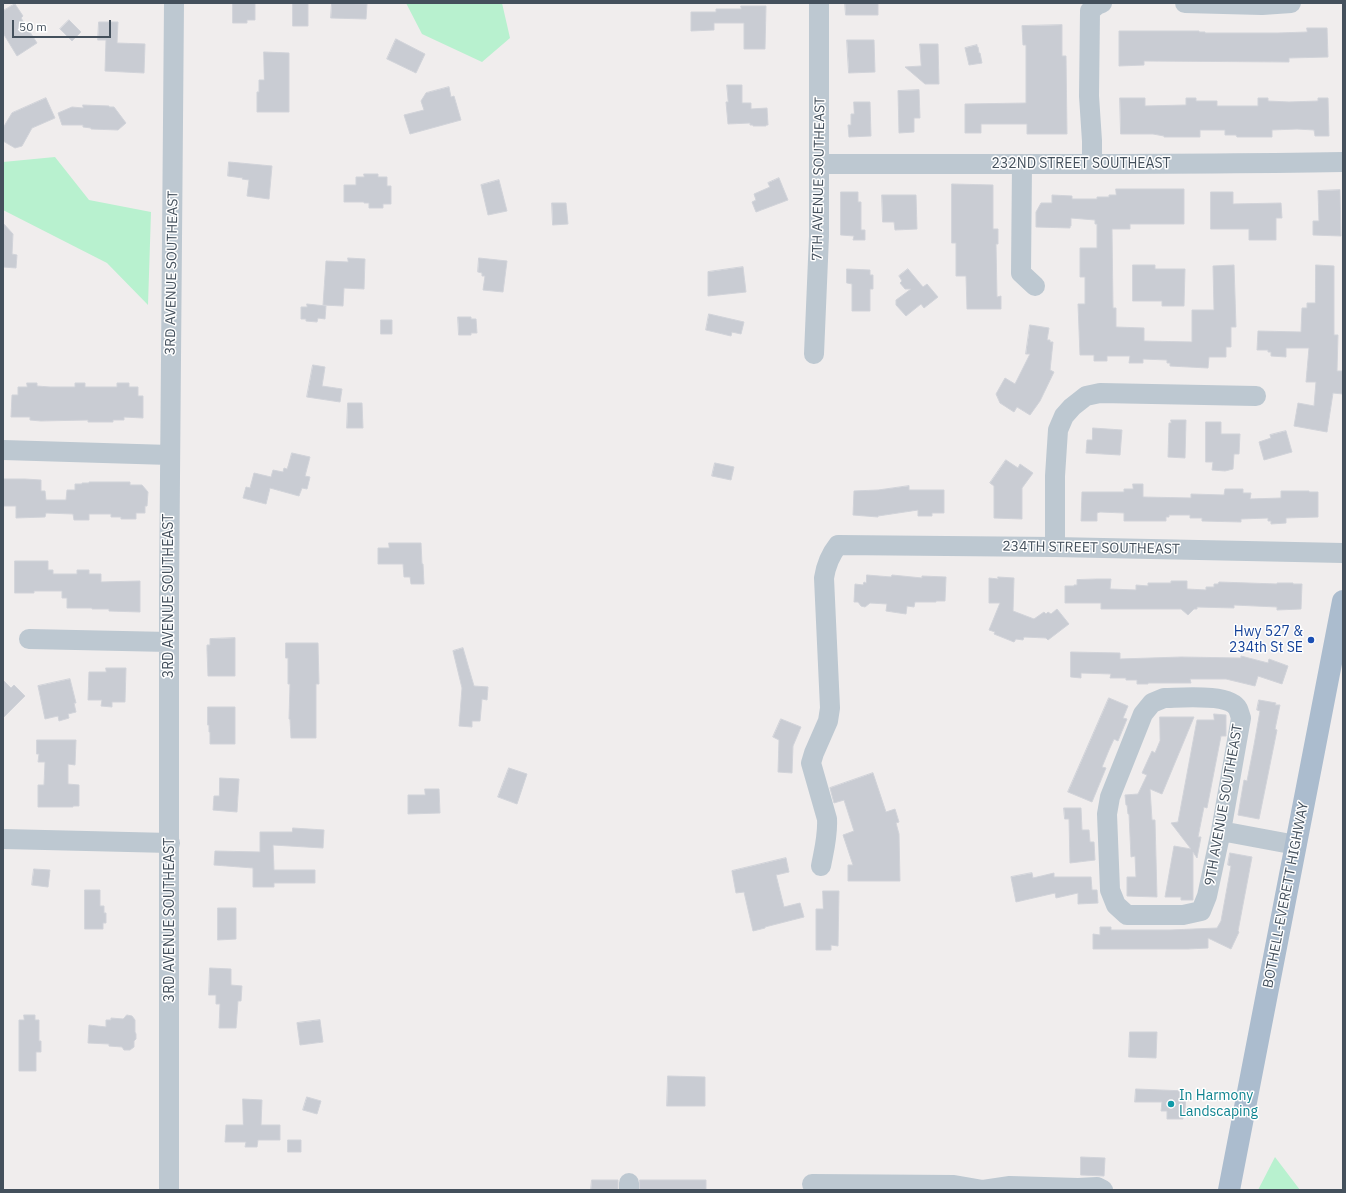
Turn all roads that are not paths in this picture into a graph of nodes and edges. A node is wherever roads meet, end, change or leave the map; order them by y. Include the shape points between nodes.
1 (174, 3) edge
2 (819, 3) edge
3 (1185, 3) edge
4 (1291, 3) edge
5 (1096, 7) edge
6 (1343, 162) edge
7 (1092, 163) junction
8 (820, 164) junction
9 (1022, 164) junction
10 (1035, 286) dead end
11 (814, 354) dead end
12 (1256, 396) dead end
13 (3, 450) edge
14 (170, 455) junction
15 (1055, 547) junction
16 (1343, 553) edge
17 (1343, 601) edge
18 (29, 639) dead end
19 (169, 642) junction
20 (1221, 831) junction
21 (3, 840) edge
22 (170, 843) junction
23 (1296, 845) junction
24 (820, 866) dead end
25 (812, 1184) dead end
26 (907, 1187) edge
27 (169, 1190) edge
28 (1103, 1190) edge
29 (1229, 1190) edge

1 - 14 street, 3RD AVENUE SOUTHEAST
2 - 8 street, 7TH AVENUE SOUTHEAST
3 - 4 street
5 - 7 street via 1089,96
6 - 7 street, 232ND STREET SOUTHEAST
7 - 9 street, 232ND STREET SOUTHEAST
8 - 9 street, 232ND STREET SOUTHEAST
8 - 11 street, 7TH AVENUE SOUTHEAST
9 - 10 street via 1021,273
12 - 15 street via 1100,392 1086,396 1064,416 1058,430
13 - 14 street
14 - 19 street, 3RD AVENUE SOUTHEAST
15 - 16 street, 234TH STREET SOUTHEAST
15 - 24 street, 234TH STREET SOUTHEAST via 838,545 830,555 824,578 830,708 828,721 811,763 828,828
17 - 23 main road, BOTHELL-EVERETT HIGHWAY
18 - 19 street
19 - 22 street, 3RD AVENUE SOUTHEAST
20 - 20 street, 9TH AVENUE SOUTHEAST via 1207,896 1201,911 1183,915 1127,914 1116,905 1110,890 1107,814 1110,797 1143,714 1152,703 1164,698 1218,698 1238,708 1241,718
20 - 23 street
21 - 22 street
22 - 27 street, 3RD AVENUE SOUTHEAST
23 - 29 main road, BOTHELL-EVERETT HIGHWAY
25 - 26 street
26 - 28 street via 954,1184 983,1190 1010,1186 1097,1187

